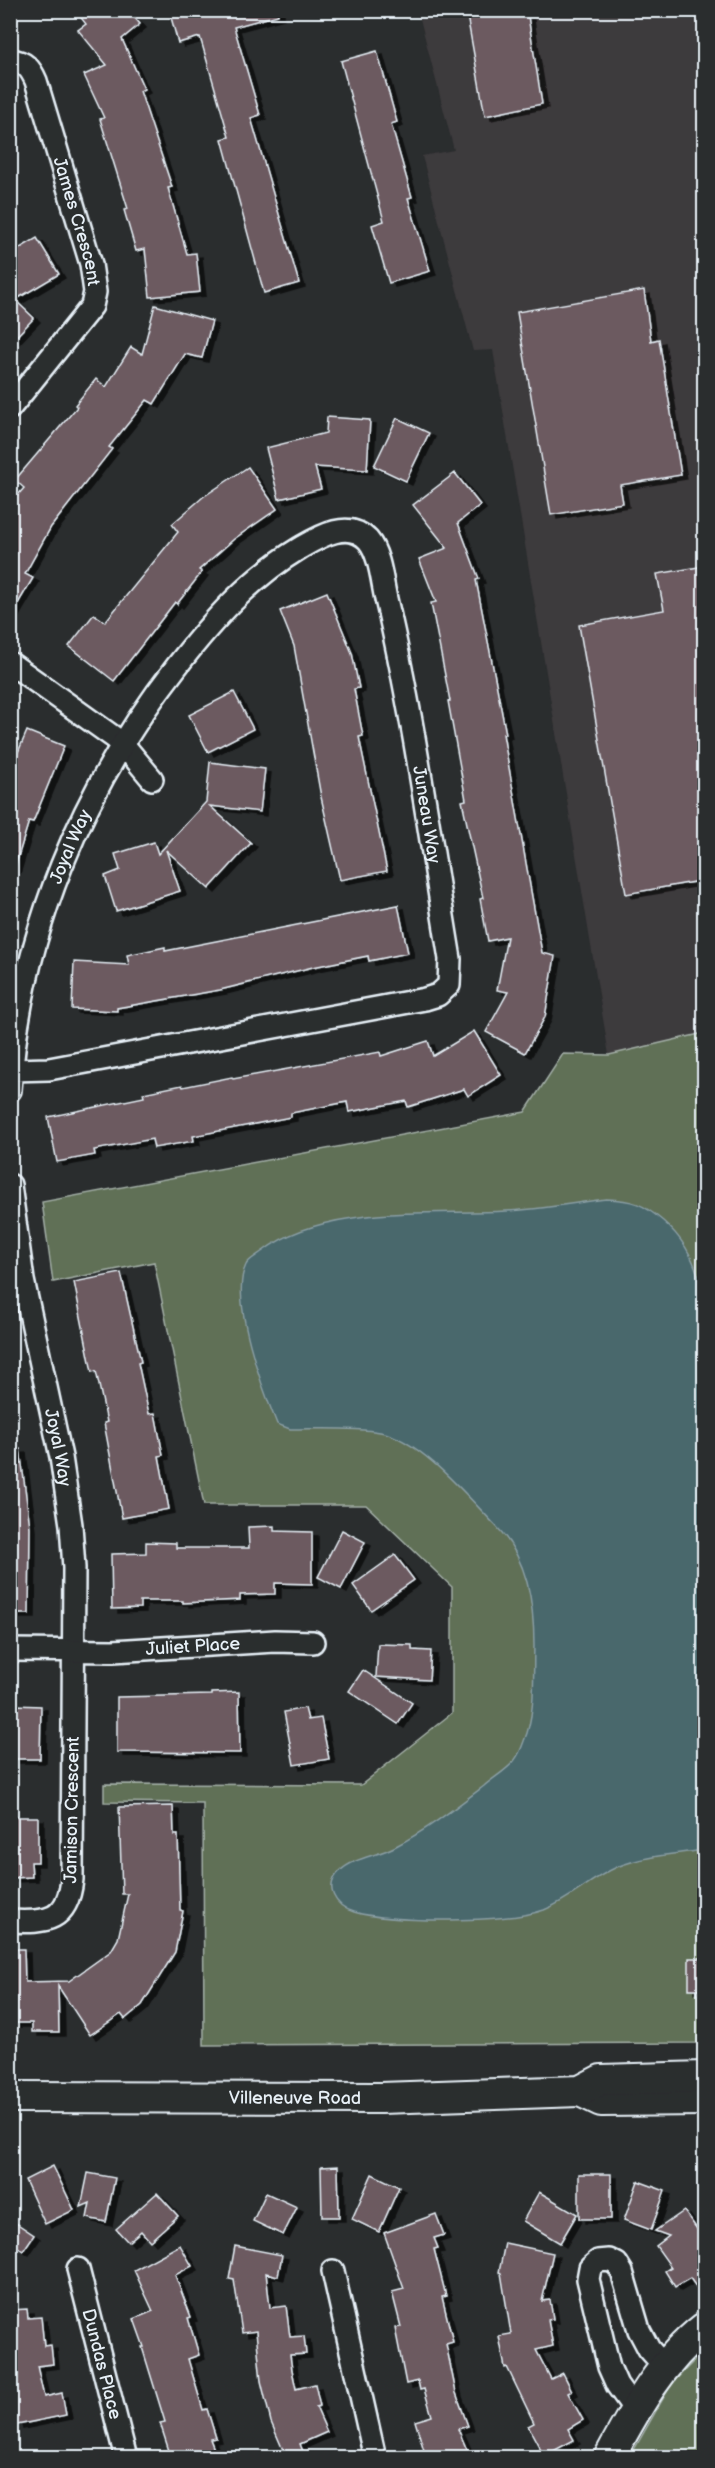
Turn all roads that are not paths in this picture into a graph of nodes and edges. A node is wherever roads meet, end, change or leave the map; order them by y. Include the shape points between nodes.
1 (10, 60) edge
2 (10, 408) edge
3 (10, 663) edge
4 (122, 743) junction
5 (152, 779) dead end
6 (11, 1080) edge
7 (10, 1185) edge
8 (313, 1642) dead end
9 (10, 1650) edge
10 (73, 1651) junction
11 (10, 1921) edge
12 (705, 2077) edge
13 (580, 2091) junction
14 (10, 2097) edge
15 (705, 2100) edge
16 (78, 2270) dead end
17 (333, 2271) dead end
18 (705, 2328) edge
19 (664, 2366) junction
20 (635, 2410) junction
21 (126, 2457) edge
22 (375, 2457) edge
23 (609, 2457) edge

1 - 2 street, James Crescent via 26,65 36,81 91,264 95,292 86,315
3 - 4 street
4 - 5 street
4 - 6 street, Joyal Way via 82,818 50,896 30,964
4 - 6 street, Juneau Way via 185,656 248,586 328,532 346,530 364,537 375,554 399,657 450,959 449,985 438,995 425,999 49,1069
7 - 10 street, Joyal Way via 23,1280 69,1504 74,1568
8 - 10 street, Juliet Place
9 - 10 street
10 - 11 street, Jamison Crescent via 70,1897 60,1913 51,1918
12 - 13 main road, Villeneuve Road via 601,2080
13 - 14 main road, Villeneuve Road via 381,2097
13 - 15 main road, Villeneuve Road via 601,2101
16 - 21 street, Dundas Place
17 - 22 street
18 - 19 main road
19 - 20 main road
19 - 20 street via 639,2330 620,2267 609,2260 598,2261 590,2268 588,2279 606,2358 617,2385
20 - 23 main road

